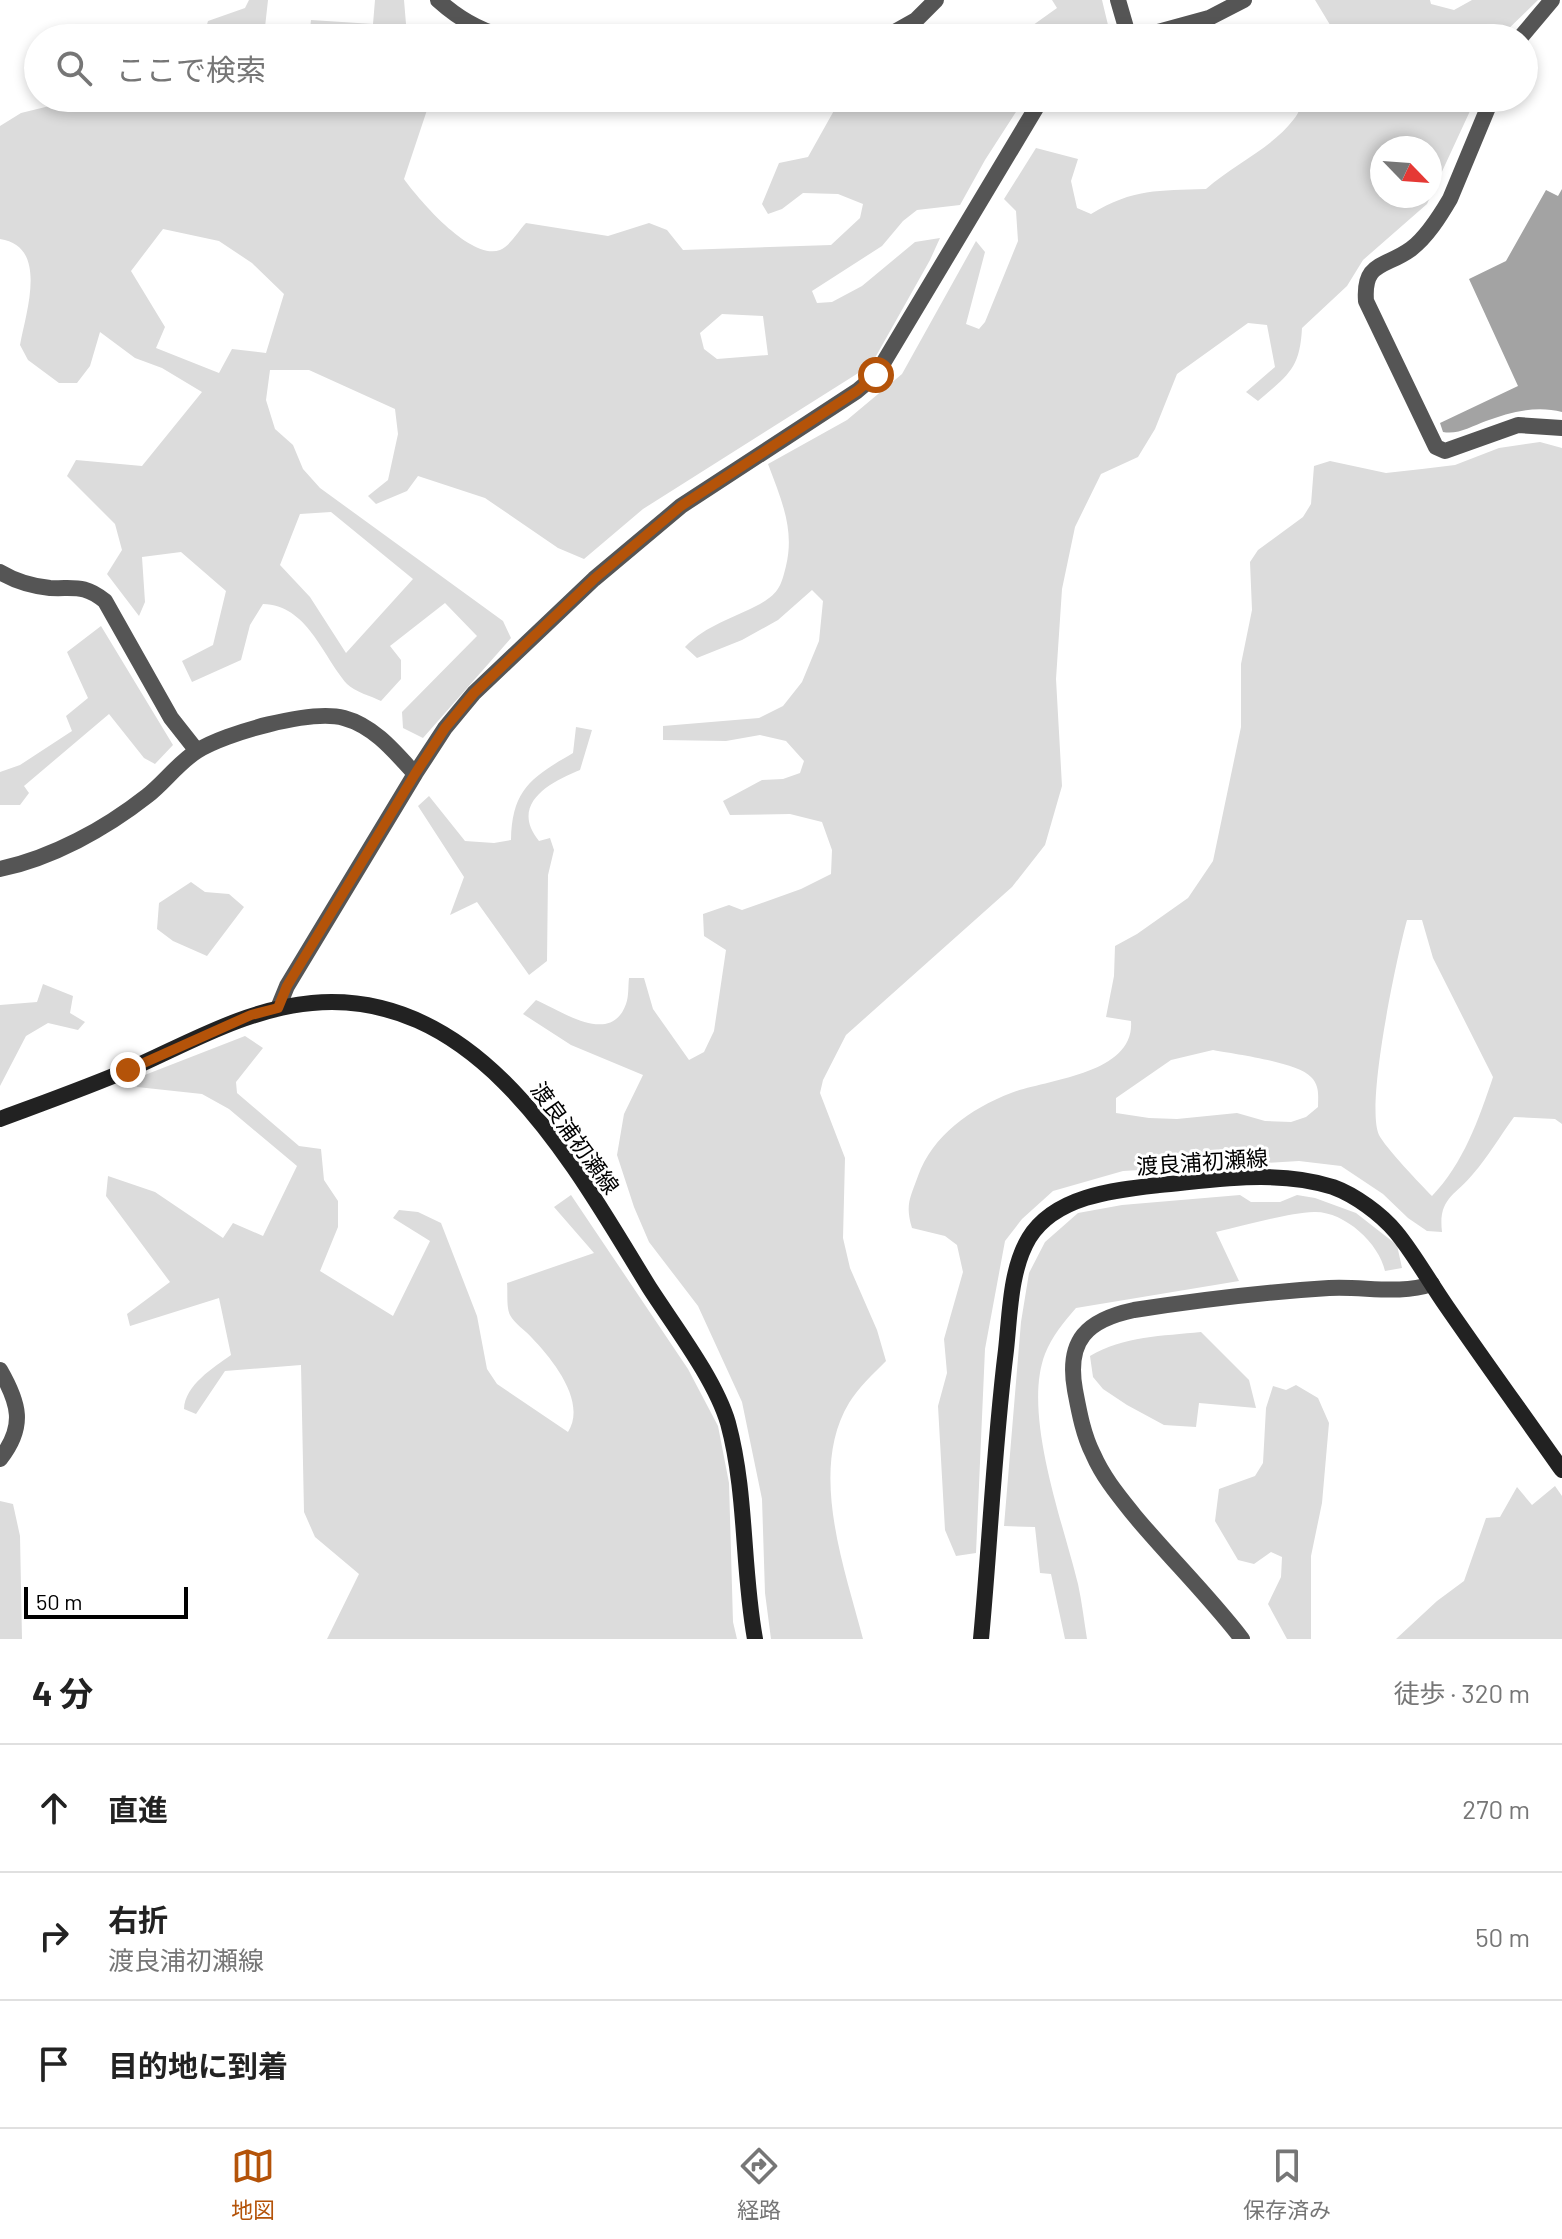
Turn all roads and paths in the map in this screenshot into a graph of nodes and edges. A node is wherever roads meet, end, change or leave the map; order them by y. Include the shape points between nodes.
1 (438, 0) edge
2 (936, 0) edge
3 (1118, 0) edge
4 (1244, 0) edge
5 (1552, 0) edge
6 (471, 24) edge
7 (909, 24) edge
8 (1125, 24) edge
9 (1187, 24) edge
10 (1532, 24) edge
11 (1034, 112) edge
12 (1486, 112) edge
13 (1562, 428) edge
14 (0, 572) edge
15 (197, 751) junction
16 (415, 774) junction
17 (0, 869) edge
18 (278, 1008) junction
19 (0, 1119) edge
20 (1432, 1284) junction
21 (0, 1370) edge
22 (0, 1459) edge
23 (1562, 1470) edge
24 (755, 1639) edge
25 (981, 1639) edge
26 (1242, 1639) edge

1 - 6 street
2 - 7 street
3 - 8 street
4 - 9 street
5 - 10 street
11 - 16 street via 876,375 681,506 633,545 474,693
12 - 13 street via 1441,214 1411,249 1367,276 1366,301 1436,447 1445,451 1518,425
14 - 15 street via 48,588 79,587 105,601 171,718
15 - 16 street via 273,723 342,717 372,732
15 - 17 street via 108,823 44,856
16 - 18 street
18 - 19 main road, 渡良浦初瀬線
18 - 24 main road, 渡良浦初瀬線 via 351,1003 399,1014 440,1031 534,1112 607,1218 727,1419 737,1461
20 - 23 main road, 渡良浦初瀬線
20 - 25 main road, 渡良浦初瀬線 via 1385,1222 1356,1199 1314,1182 1234,1178 1115,1190 1067,1205 1045,1221 1030,1237 1015,1281 998,1417
20 - 26 street via 1412,1291 1297,1290 1134,1310 1097,1322 1076,1347 1072,1369 1079,1414 1109,1484
21 - 22 street via 18,1411 11,1444

